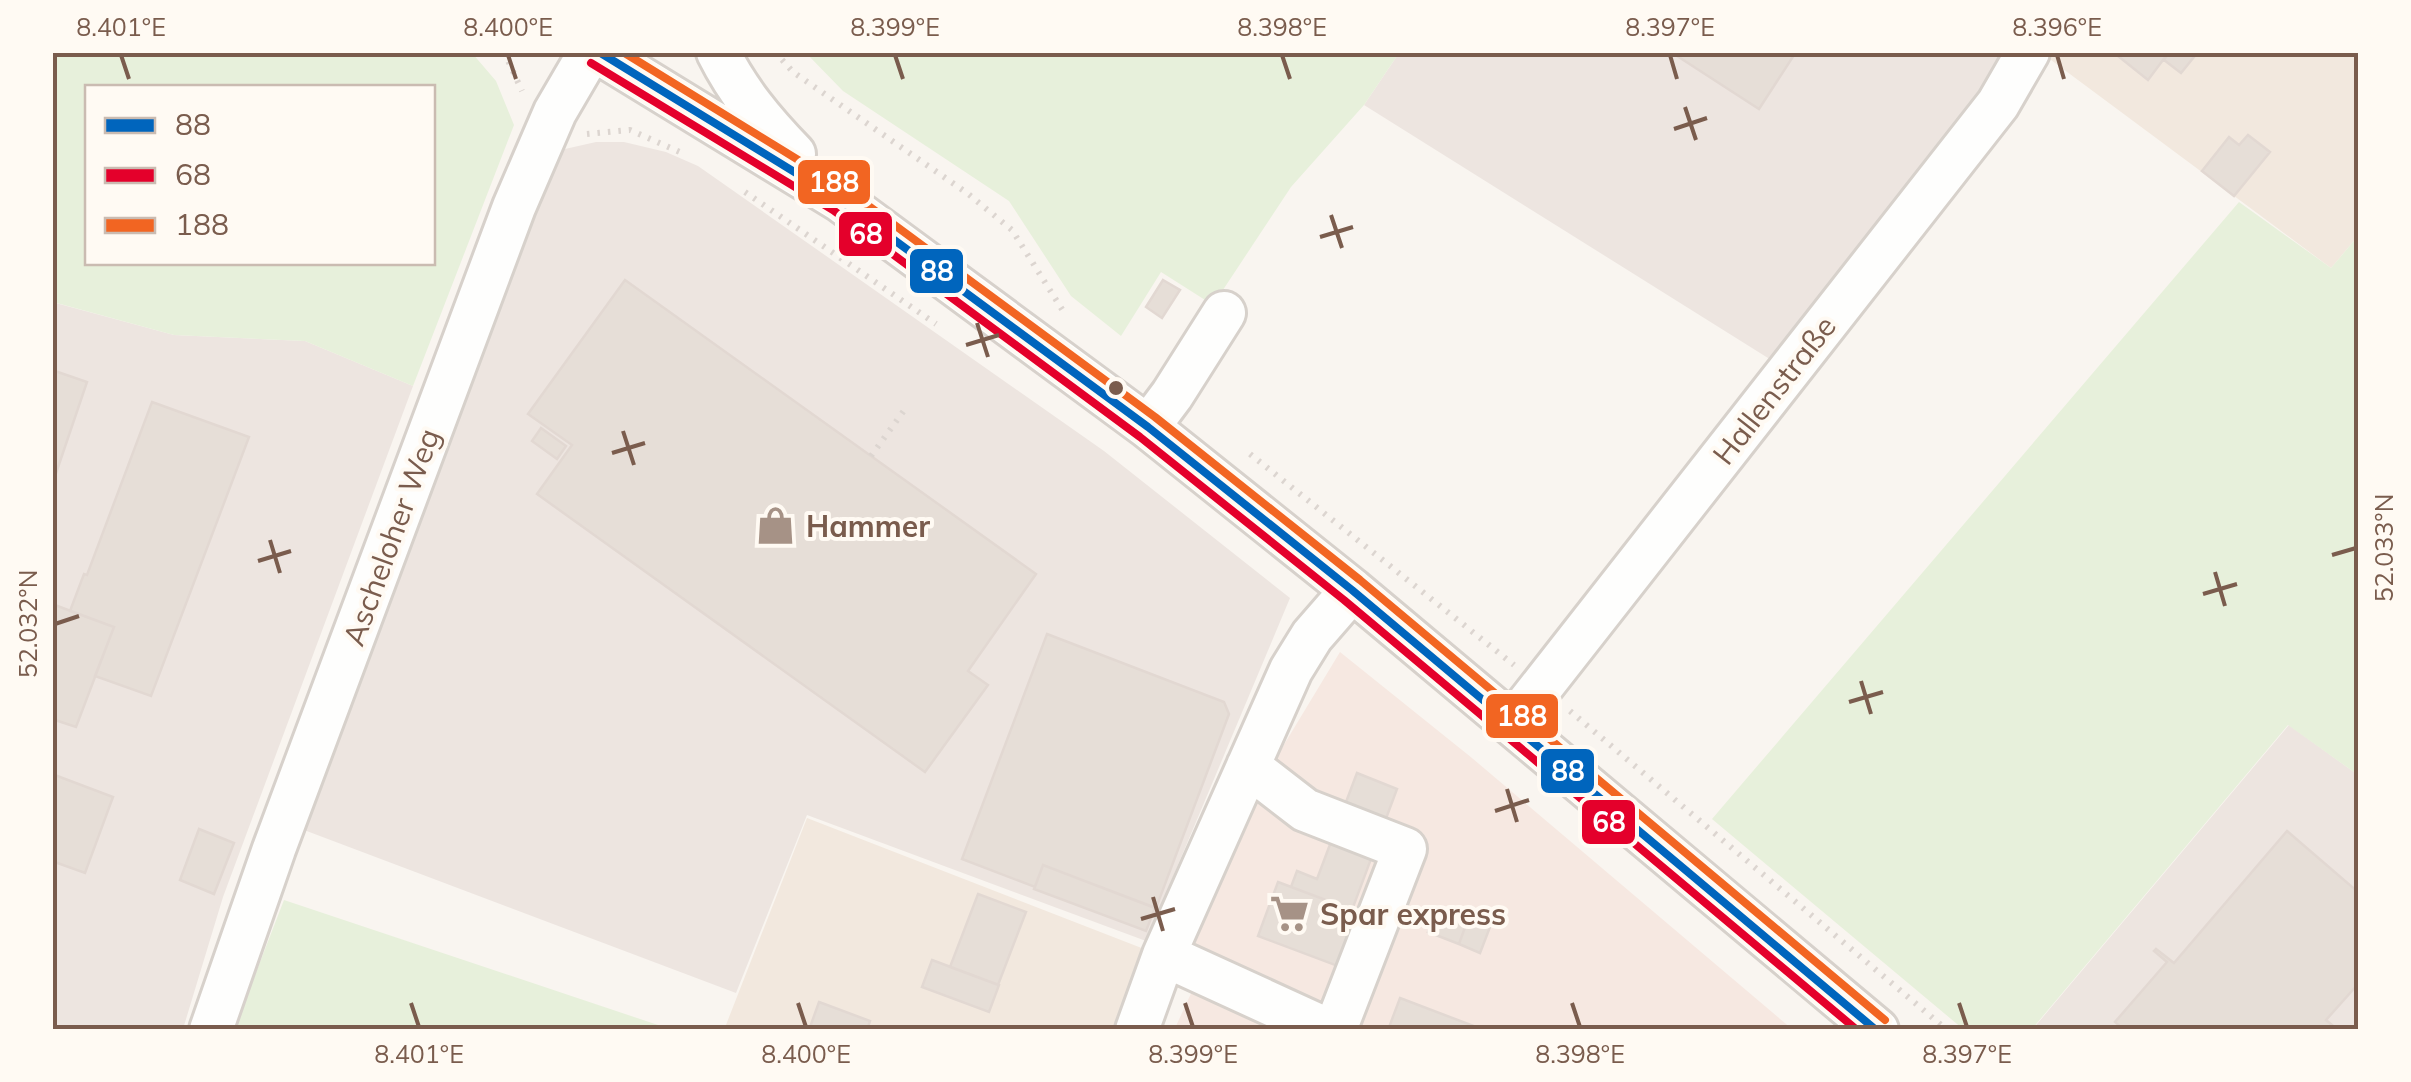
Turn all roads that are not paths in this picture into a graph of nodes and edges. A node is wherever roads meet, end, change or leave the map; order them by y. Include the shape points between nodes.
1 (590, 52) edge
2 (598, 52) edge
3 (718, 52) edge
4 (2028, 52) edge
5 (840, 200) junction
6 (1224, 312) dead end
7 (1148, 427) junction
8 (1352, 590) junction
9 (1512, 722) junction
10 (1248, 766) junction
11 (1164, 955) junction
12 (212, 1030) edge
13 (1136, 1030) edge
14 (1331, 1030) edge
15 (1877, 1030) edge

1 - 12 street, Ascheloher Weg via 554,112 514,207
2 - 5 street
3 - 5 street via 758,117
4 - 9 street, Hallenstraße via 1998,104
5 - 7 street
6 - 7 street
7 - 8 street
8 - 9 street
8 - 10 street via 1291,670
9 - 15 street
10 - 11 street
10 - 14 street via 1305,810 1406,850
11 - 13 street
11 - 14 street

